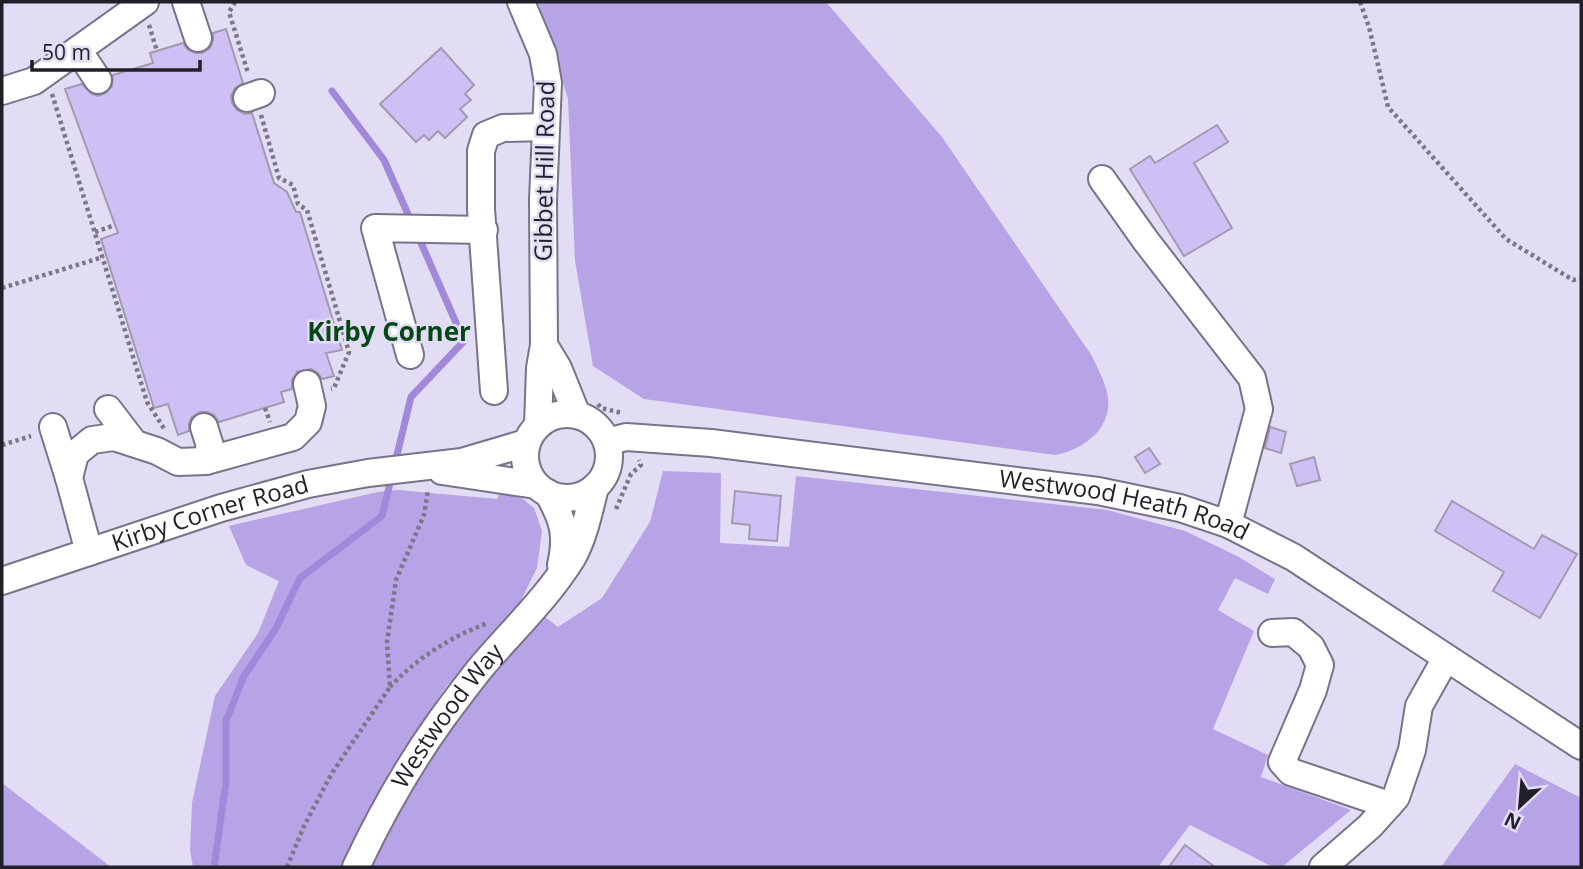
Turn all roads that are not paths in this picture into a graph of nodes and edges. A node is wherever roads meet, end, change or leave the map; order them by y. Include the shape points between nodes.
1 (186, 2) edge
2 (521, 2) edge
3 (146, 10) edge
4 (198, 38) dead end
5 (78, 50) junction
6 (98, 80) dead end
7 (12, 96) edge
8 (545, 127) junction
9 (1102, 179) dead end
10 (484, 230) junction
11 (544, 345) junction
12 (410, 355) dead end
13 (308, 389) road end
14 (494, 391) dead end
15 (586, 408) junction
16 (108, 409) dead end
17 (53, 427) dead end
18 (204, 427) dead end
19 (532, 434) junction
20 (617, 440) junction
21 (134, 443) junction
22 (206, 461) junction
23 (422, 474) junction
24 (69, 478) junction
25 (595, 488) junction
26 (542, 489) junction
27 (1228, 524) junction
28 (89, 552) junction
29 (558, 576) junction
30 (2, 581) edge
31 (1272, 633) dead end
32 (1446, 658) junction
33 (1581, 746) edge
34 (1389, 805) junction
35 (356, 867) edge
36 (1323, 867) edge

1 - 4 street
2 - 8 street, Gibbet Hill Road via 543,54 548,83
3 - 5 street
5 - 6 street
5 - 7 street
8 - 10 street via 503,128 486,135 481,151
8 - 11 street, Gibbet Hill Road
9 - 27 street via 1252,378 1259,409
10 - 12 street via 375,228
10 - 14 street
11 - 15 street, Gibbet Hill Road
11 - 19 street, Gibbet Hill Road
13 - 22 street via 312,406 308,422 293,437
15 - 19 street via 562,414
15 - 20 street via 604,435
16 - 21 street
17 - 24 street
18 - 22 street via 210,446
19 - 23 street, Kirby Corner Road
19 - 26 street via 524,458 528,474
20 - 25 street via 607,471
20 - 27 street, Westwood Heath Road via 711,443 1098,491 1180,508
21 - 22 street via 178,462
21 - 24 street via 114,437 92,440 75,454
23 - 26 street, Kirby Corner Road
23 - 28 street, Kirby Corner Road via 368,473 296,487
24 - 28 street
25 - 26 street via 573,499
25 - 29 street, Westwood Way via 582,535
26 - 29 street, Westwood Way via 560,514 564,532
27 - 32 street, Westwood Heath Road via 1293,557
28 - 30 street, Kirby Corner Road
29 - 35 street, Westwood Way via 440,720
31 - 34 street via 1293,632 1311,647 1320,665 1282,762 1291,772
32 - 33 street, Westwood Heath Road
32 - 34 street via 1419,706 1412,750
34 - 36 street

